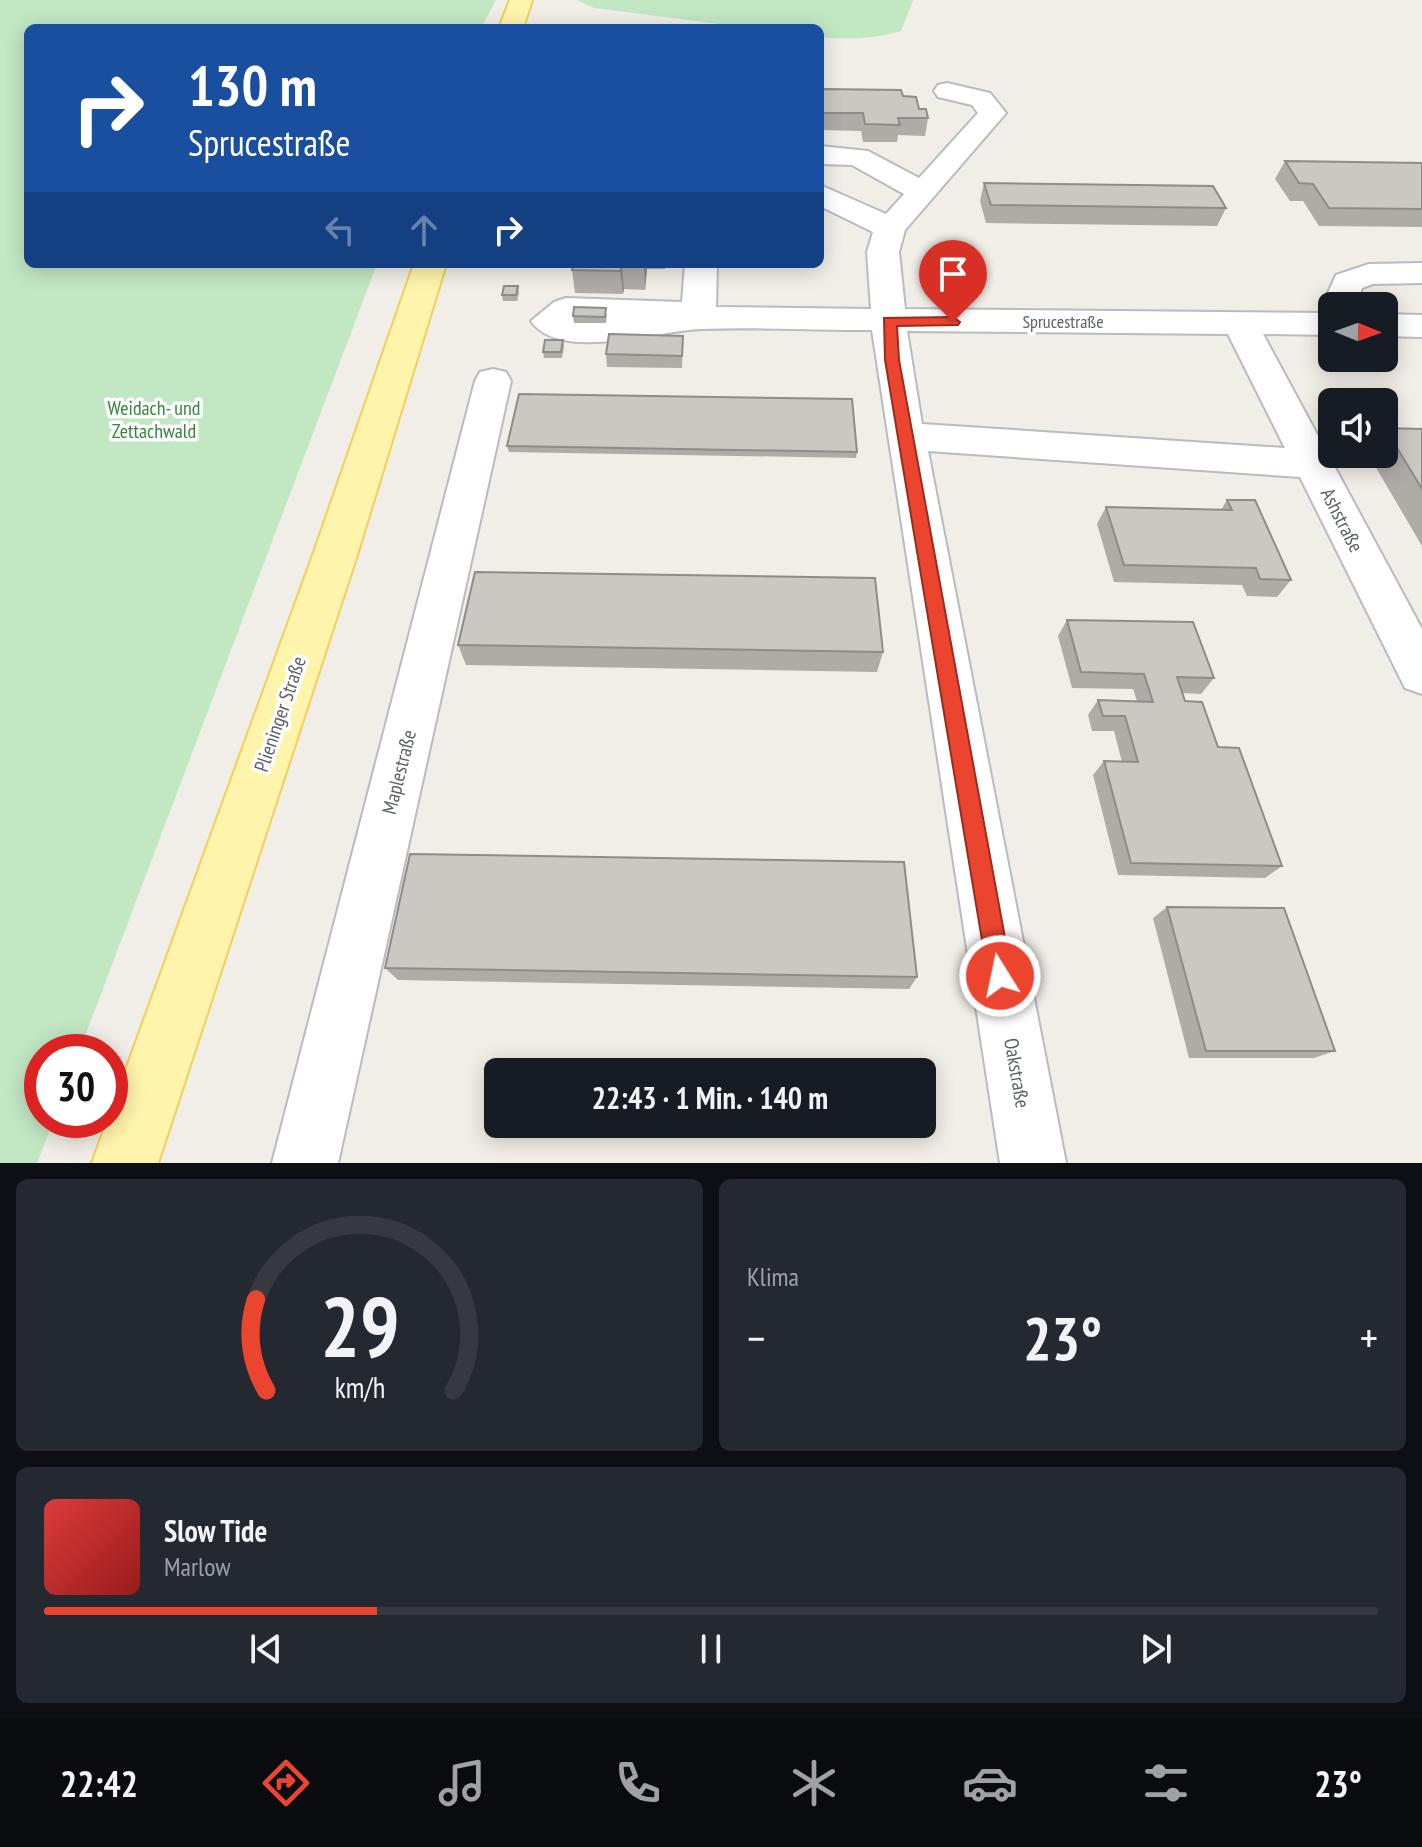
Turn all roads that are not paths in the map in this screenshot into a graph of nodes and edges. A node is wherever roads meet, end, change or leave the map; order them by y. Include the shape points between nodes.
1 (521, 0) edge
2 (512, 24) edge
3 (947, 91) dead end
4 (824, 155) edge
5 (922, 192) junction
6 (824, 196) edge
7 (890, 228) junction
8 (429, 268) edge
9 (701, 268) edge
10 (1422, 273) edge
11 (1344, 292) edge
12 (889, 322) junction
13 (1240, 323) junction
14 (1318, 324) edge
15 (1398, 325) edge
16 (1422, 326) edge
17 (493, 381) dead end
18 (906, 436) junction
19 (1313, 464) junction
20 (1416, 651) edge
21 (125, 1163) edge
22 (305, 1163) edge
23 (1033, 1163) edge

1 - 2 main road
3 - 5 street via 981,99 993,113
4 - 5 street via 858,157
5 - 7 street
6 - 7 street
7 - 12 street, Oakstraße via 883,252
8 - 21 main road, Plieninger Straße
9 - 12 street, Sprucestraße via 698,318
10 - 11 street via 1369,274 1348,282
12 - 13 street, Sprucestraße
12 - 18 street, Oakstraße
13 - 14 street, Sprucestraße
13 - 19 street, Ashstraße
15 - 16 street
17 - 22 street, Maplestraße
18 - 19 street
18 - 23 street, Oakstraße
19 - 20 street, Ashstraße

